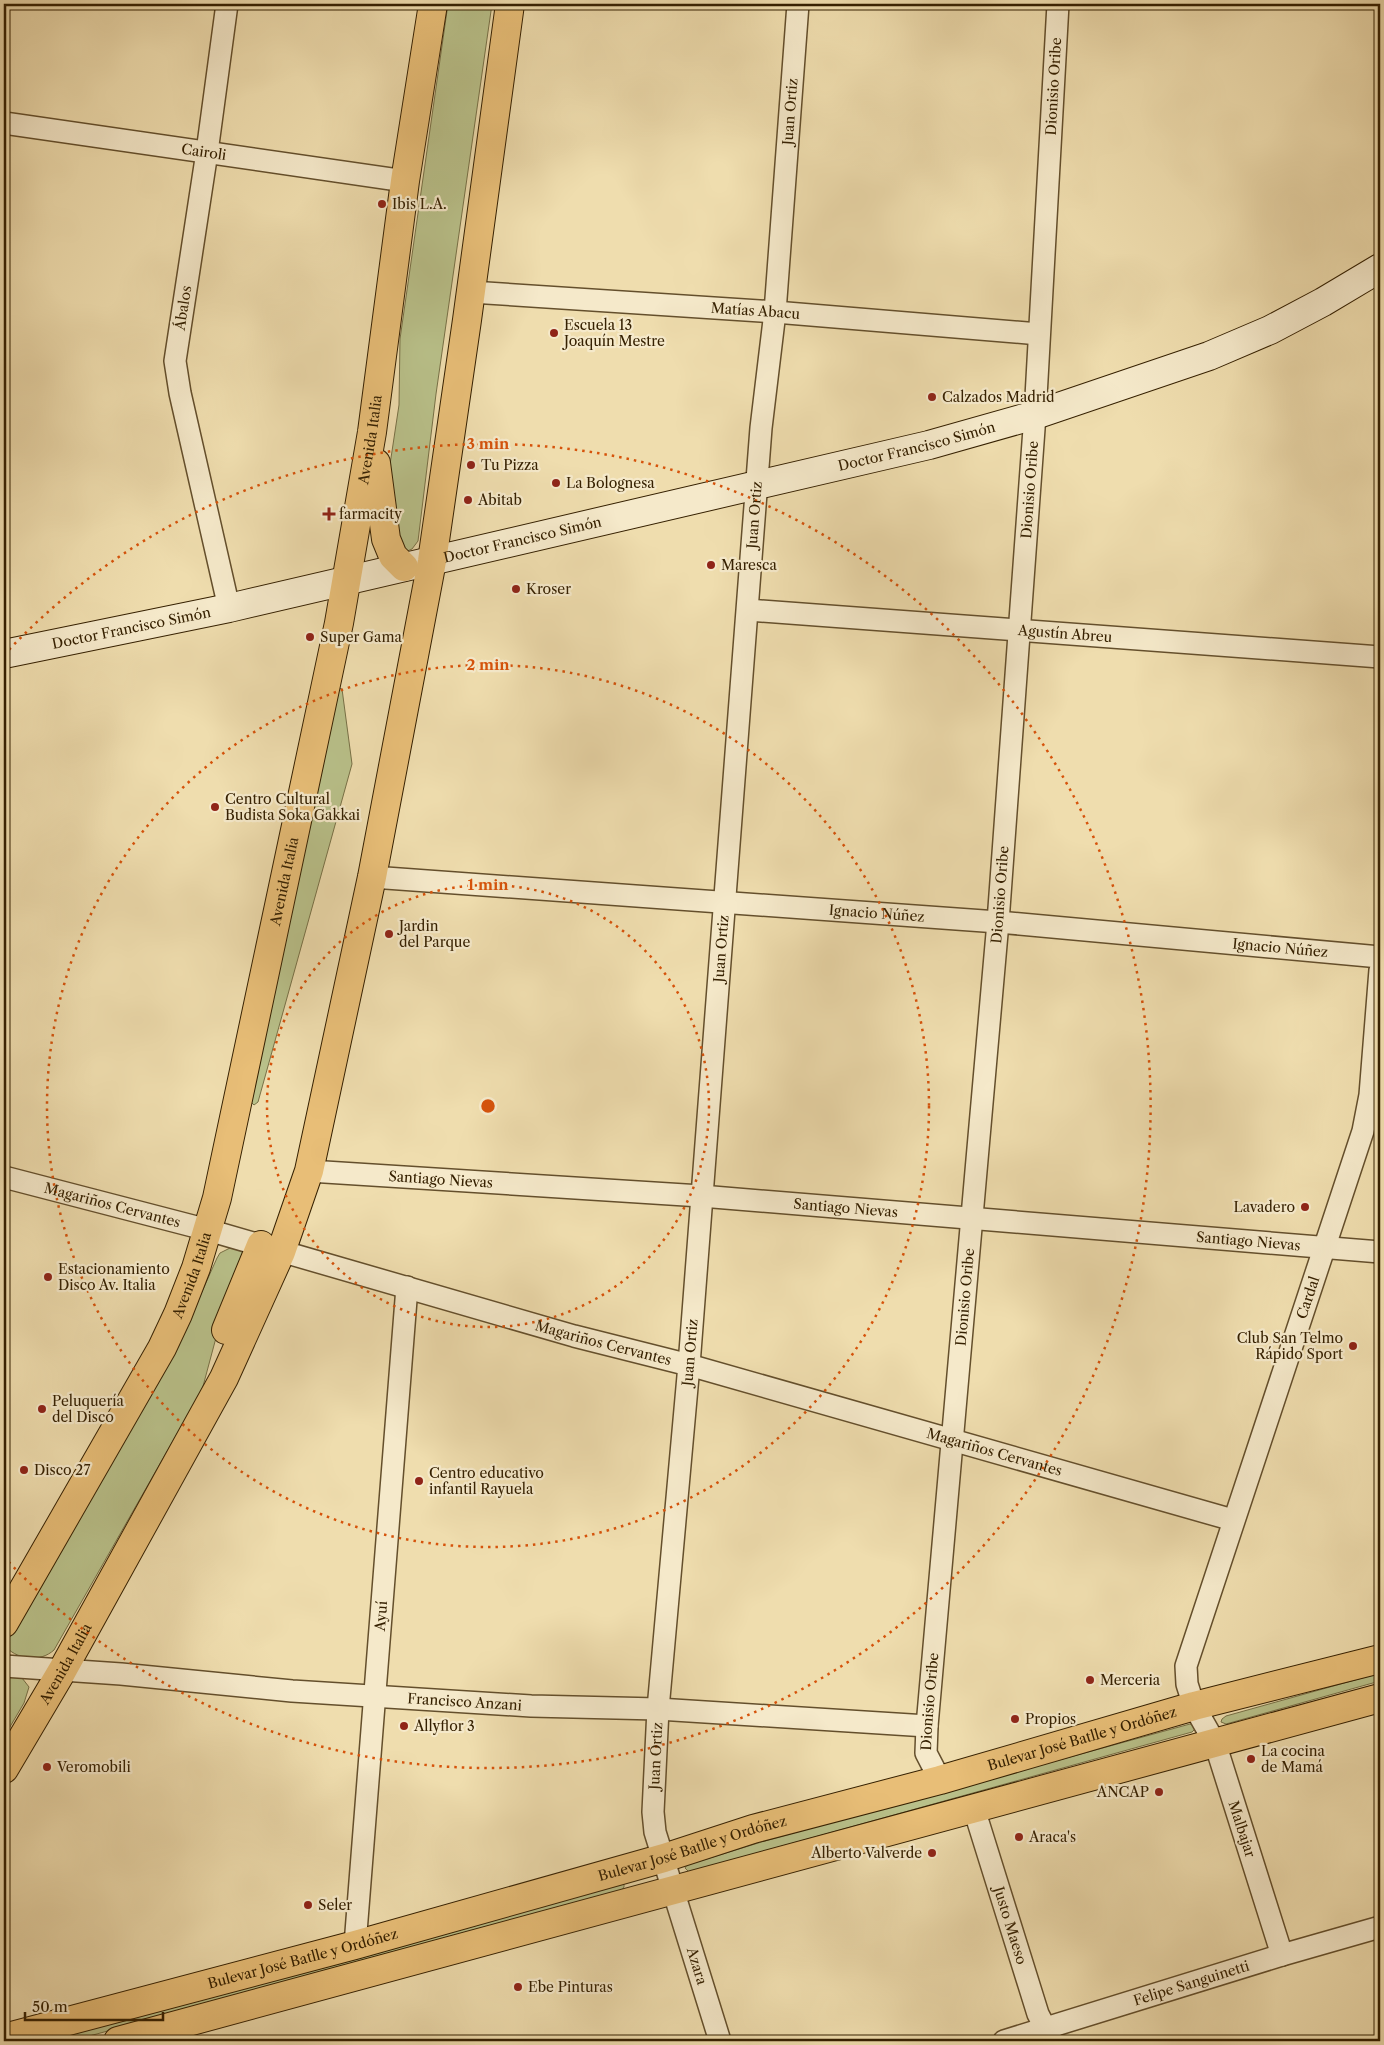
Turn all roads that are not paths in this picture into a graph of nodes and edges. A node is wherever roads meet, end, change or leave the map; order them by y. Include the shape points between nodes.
1 (227, 4) edge
2 (433, 4) edge
3 (510, 4) edge
4 (798, 4) edge
5 (1058, 4) edge
6 (4, 123) edge
7 (207, 152) junction
8 (405, 181) junction
9 (1380, 268) edge
10 (471, 292) junction
11 (775, 312) junction
12 (1039, 334) junction
13 (1035, 415) junction
14 (372, 432) junction
15 (758, 484) junction
16 (432, 561) junction
17 (404, 567) junction
18 (346, 582) junction
19 (229, 608) junction
20 (748, 610) junction
21 (1020, 630) junction
22 (4, 654) edge
23 (1380, 657) edge
24 (372, 877) junction
25 (726, 902) junction
26 (998, 922) junction
27 (1380, 957) edge
28 (1380, 970) edge
29 (309, 1171) junction
30 (4, 1177) edge
31 (701, 1196) junction
32 (971, 1218) junction
33 (208, 1230) junction
34 (271, 1248) junction
35 (1325, 1249) junction
36 (1380, 1252) edge
37 (407, 1287) junction
38 (689, 1365) junction
39 (951, 1440) junction
40 (1233, 1520) junction
41 (4, 1623) edge
42 (1380, 1659) edge
43 (4, 1666) edge
44 (62, 1671) junction
45 (374, 1696) junction
46 (1380, 1698) edge
47 (1194, 1706) junction
48 (658, 1709) junction
49 (927, 1726) junction
50 (1215, 1743) junction
51 (4, 1768) edge
52 (940, 1780) junction
53 (974, 1809) junction
54 (664, 1858) junction
55 (674, 1890) junction
56 (1380, 1927) edge
57 (356, 1945) junction
58 (1282, 1955) junction
59 (1049, 2035) edge
60 (4, 2038) edge
61 (118, 2041) edge
62 (720, 2041) edge
63 (1004, 2041) edge

1 - 7 street, Ábalos
2 - 8 main road, Avenida Italia
3 - 10 main road, Avenida Italia
4 - 11 street, Juan Ortiz
5 - 12 street, Dionisio Oribe
6 - 7 street, Cairoli
7 - 8 street, Cairoli
7 - 19 street, Ábalos via 175,361
8 - 14 main road, Avenida Italia
9 - 13 street, Doctor Francisco Simón via 1270,330 1209,356
10 - 11 street, Matías Abacu
10 - 16 main road, Avenida Italia
11 - 12 street, Matías Abacu
11 - 15 street, Juan Ortiz via 761,428
12 - 13 street, Dionisio Oribe
13 - 15 street, Doctor Francisco Simón via 929,445
13 - 21 street, Dionisio Oribe
14 - 17 main road via 386,539 393,556
14 - 18 main road, Avenida Italia
15 - 16 street, Doctor Francisco Simón
15 - 20 street, Juan Ortiz
16 - 17 street
16 - 24 main road, Avenida Italia
17 - 18 street, Doctor Francisco Simón
18 - 19 street, Doctor Francisco Simón
18 - 33 main road, Avenida Italia
19 - 22 street, Doctor Francisco Simón
20 - 21 street, Agustín Abreu
20 - 25 street, Juan Ortiz
21 - 23 street, Agustín Abreu
21 - 26 street, Dionisio Oribe
24 - 25 street, Ignacio Núñez
24 - 29 main road, Avenida Italia
25 - 26 street, Ignacio Núñez
25 - 31 street, Juan Ortiz
26 - 27 street, Ignacio Núñez
26 - 32 street, Dionisio Oribe
28 - 35 street, Cardal via 1370,1095 1363,1131
29 - 31 street, Santiago Nievas
29 - 34 main road, Avenida Italia
30 - 33 street, Magariños Cervantes
31 - 32 street, Santiago Nievas
31 - 38 street, Juan Ortiz
32 - 35 street, Santiago Nievas
32 - 39 street, Dionisio Oribe
33 - 34 street, Magariños Cervantes
33 - 41 main road, Avenida Italia via 196,1268 162,1348
34 - 37 street, Magariños Cervantes
34 - 44 main road, Avenida Italia via 224,1378
35 - 36 street, Santiago Nievas
35 - 40 street, Cardal
37 - 38 street, Magariños Cervantes via 574,1336
37 - 45 street, Ayuí
38 - 39 street, Magariños Cervantes
38 - 48 street, Juan Ortiz
39 - 40 street, Magariños Cervantes
39 - 49 street, Dionisio Oribe
40 - 47 street, Cardal via 1186,1666 1186,1684
42 - 47 main road, Bulevar José Batlle y Ordóñez
43 - 44 street, Francisco Anzani
44 - 45 street, Francisco Anzani
44 - 51 main road, Avenida Italia
45 - 48 street, Francisco Anzani via 531,1706
45 - 57 street, Ayuí
46 - 50 main road
47 - 50 street, Malbajar
47 - 52 main road, Bulevar José Batlle y Ordóñez
48 - 49 street, Francisco Anzani
48 - 54 street, Juan Ortiz via 653,1822
49 - 52 street, Dionisio Oribe via 926,1752
50 - 53 main road
50 - 58 street, Malbajar
52 - 54 main road, Bulevar José Batlle y Ordóñez via 753,1830
53 - 55 main road
53 - 59 street, Justo Maeso via 1038,2014
54 - 55 street, Juan Ortiz
54 - 57 main road, Bulevar José Batlle y Ordóñez
55 - 61 main road
55 - 62 street, Azara
56 - 58 street, Felipe Sanguinetti
57 - 60 main road, Bulevar José Batlle y Ordóñez
58 - 59 street, Felipe Sanguinetti
59 - 63 street, Felipe Sanguinetti

